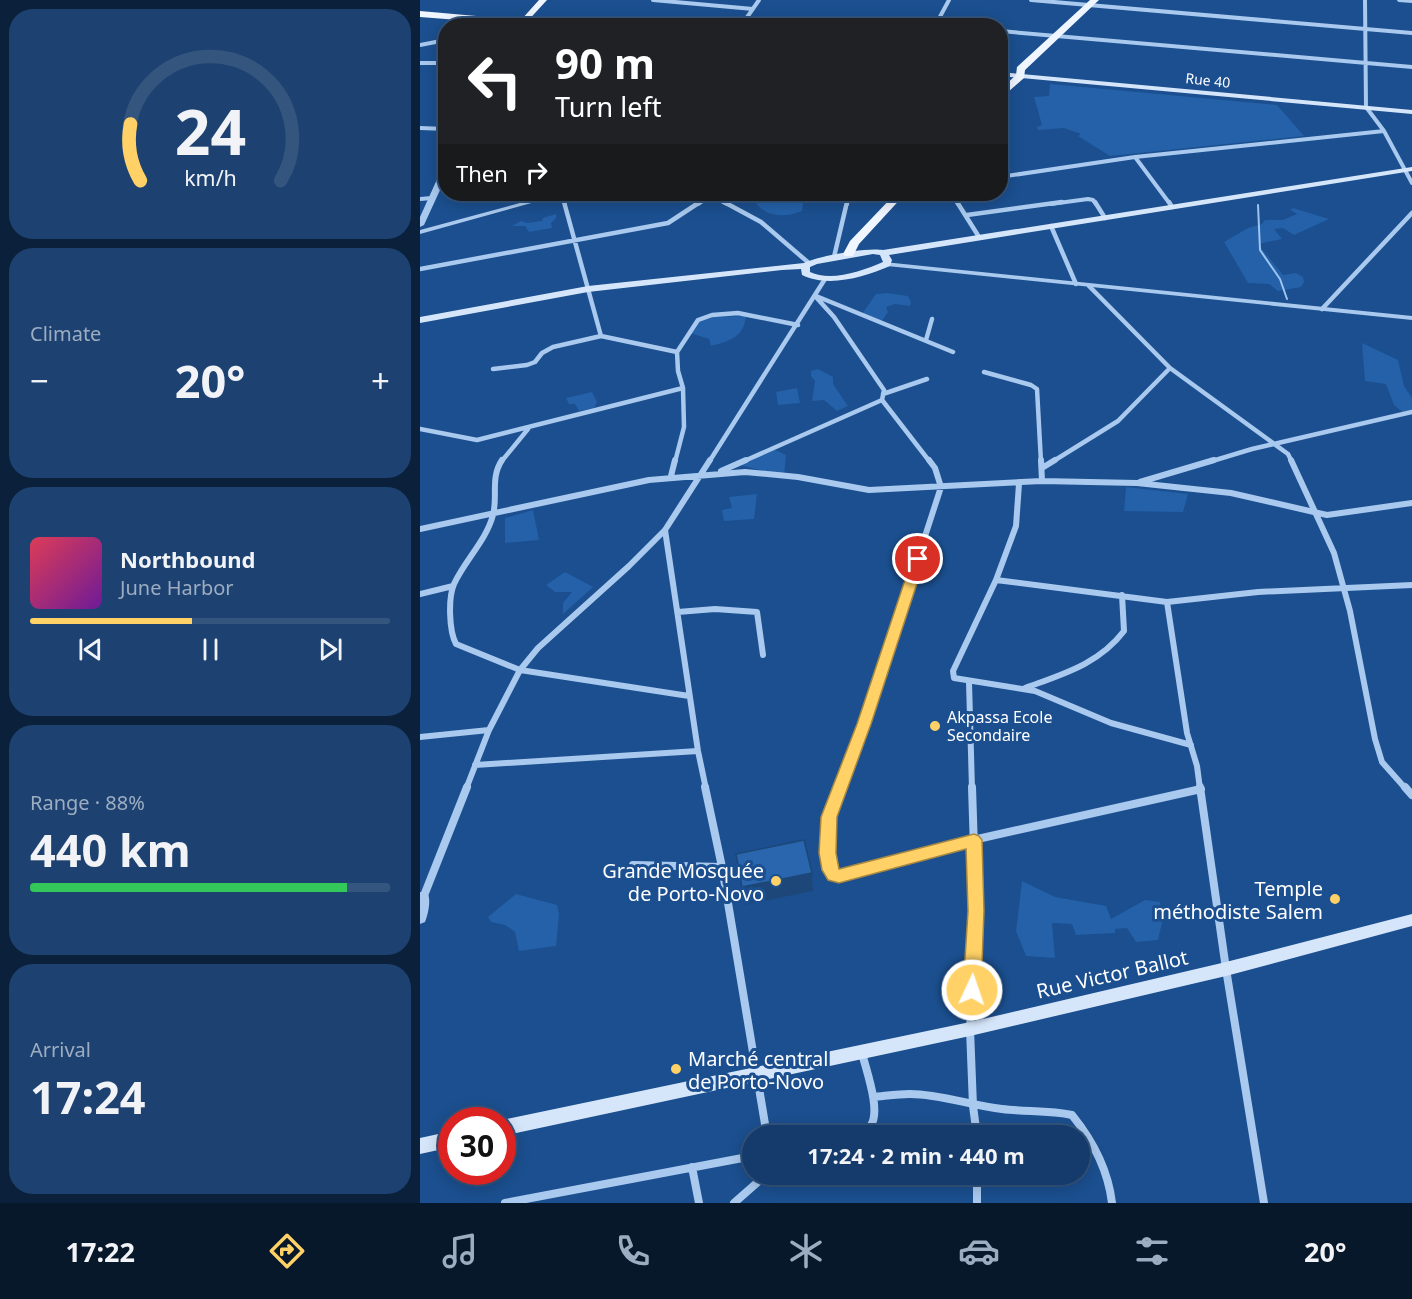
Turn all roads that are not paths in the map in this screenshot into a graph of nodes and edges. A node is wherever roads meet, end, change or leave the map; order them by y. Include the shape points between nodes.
1 (543, 0) edge
2 (652, 0) edge
3 (759, 0) edge
4 (949, 0) edge
5 (1031, 0) edge
6 (1365, 0) edge
7 (1399, 0) edge
8 (1412, 1) edge
9 (1096, 3) edge
10 (753, 9) junction
11 (420, 14) edge
12 (466, 18) edge
13 (527, 18) edge
14 (747, 18) edge
15 (939, 18) edge
16 (420, 19) edge
17 (438, 21) edge
18 (1366, 29) junction
19 (1008, 32) edge
20 (1412, 33) edge
21 (1060, 36) junction
22 (438, 42) edge
23 (420, 45) edge
24 (420, 63) edge
25 (438, 63) edge
26 (1366, 63) junction
27 (1412, 67) edge
28 (1008, 69) edge
29 (1024, 72) junction
30 (1008, 73) edge
31 (1008, 88) edge
32 (1366, 104) junction
33 (1412, 106) edge
34 (1412, 112) edge
35 (420, 128) edge
36 (438, 129) edge
37 (1384, 131) junction
38 (1135, 157) junction
39 (1408, 170) edge
40 (1008, 176) edge
41 (1412, 183) edge
42 (438, 185) edge
43 (432, 198) junction
44 (420, 199) edge
45 (535, 201) edge
46 (563, 201) edge
47 (700, 201) edge
48 (721, 201) edge
49 (847, 201) edge
50 (893, 201) edge
51 (957, 201) edge
52 (1172, 207) junction
53 (1412, 213) edge
54 (967, 215) junction
55 (1106, 218) junction
56 (420, 225) edge
57 (1051, 226) junction
58 (420, 232) edge
59 (979, 237) junction
60 (574, 240) junction
61 (883, 253) junction
62 (849, 254) junction
63 (834, 257) junction
64 (887, 264) junction
65 (808, 265) junction
66 (420, 269) edge
67 (825, 279) junction
68 (1076, 284) junction
69 (1089, 286) junction
70 (588, 289) junction
71 (815, 296) junction
72 (1322, 309) junction
73 (1412, 318) edge
74 (932, 319) dead end
75 (420, 320) edge
76 (798, 325) junction
77 (601, 336) junction
78 (926, 340) junction
79 (677, 352) junction
80 (952, 352) dead end
81 (1170, 368) junction
82 (493, 369) dead end
83 (984, 372) dead end
84 (927, 379) dead end
85 (683, 388) junction
86 (883, 397) junction
87 (1412, 412) edge
88 (420, 429) edge
89 (528, 429) junction
90 (1275, 443) junction
91 (1042, 468) junction
92 (715, 474) junction
93 (701, 475) junction
94 (671, 476) junction
95 (1042, 481) junction
96 (1137, 483) junction
97 (1019, 484) junction
98 (941, 487) junction
99 (1412, 503) edge
100 (1315, 512) junction
101 (493, 514) junction
102 (420, 529) edge
103 (665, 530) junction
104 (996, 580) junction
105 (1412, 585) edge
106 (453, 586) junction
107 (1342, 589) junction
108 (420, 594) edge
109 (1122, 595) junction
110 (1167, 602) junction
111 (678, 612) junction
112 (763, 656) dead end
113 (520, 670) junction
114 (969, 682) junction
115 (1024, 688) junction
116 (689, 696) junction
117 (489, 730) junction
118 (420, 736) edge
119 (1191, 745) junction
120 (698, 751) junction
121 (475, 765) junction
122 (1201, 789) junction
123 (1412, 795) edge
124 (974, 840) junction
125 (633, 865) dead end
126 (722, 867) junction
127 (421, 897) edge
128 (420, 918) edge
129 (1412, 920) edge
130 (1226, 969) junction
131 (970, 1029) junction
132 (862, 1051) junction
133 (757, 1075) junction
134 (873, 1097) junction
135 (973, 1106) junction
136 (516, 1125) edge
137 (765, 1125) edge
138 (871, 1125) edge
139 (976, 1125) edge
140 (438, 1142) edge
141 (420, 1146) edge
142 (742, 1158) edge
143 (692, 1167) junction
144 (754, 1185) edge
145 (977, 1185) edge
146 (505, 1203) edge
147 (699, 1203) edge
148 (734, 1203) edge
149 (977, 1203) edge
150 (1112, 1203) edge
151 (1264, 1203) edge

1 - 13 main road
2 - 10 street
3 - 10 street
4 - 15 street
5 - 9 street
6 - 18 street
7 - 8 street
9 - 18 street
9 - 21 main road
10 - 14 street
11 - 12 main road
16 - 17 main road
18 - 20 street
18 - 26 street
19 - 21 street
21 - 26 street
21 - 29 main road
22 - 23 street
24 - 25 street
26 - 27 street
26 - 32 street
28 - 29 main road, Rue 40
29 - 30 main road, Rue 40
29 - 31 main road
29 - 32 main road, Rue 40
32 - 33 main road, Rue 40
32 - 34 main road, Rue 40
32 - 37 street
35 - 36 street
37 - 38 street
37 - 39 street
38 - 40 street
38 - 52 street
39 - 41 street
39 - 52 main road
42 - 43 street
43 - 44 street
43 - 56 street
45 - 58 street
46 - 60 street
47 - 60 street via 668,223
48 - 65 street via 761,222
49 - 63 street
50 - 62 main road via 858,238
51 - 54 street
52 - 55 main road
53 - 72 street
54 - 55 street via 1091,199
54 - 59 street
55 - 57 main road
57 - 59 main road
57 - 68 street
59 - 61 main road
60 - 66 street
60 - 70 street
61 - 62 main road
61 - 64 main road
62 - 63 main road
63 - 65 main road
64 - 67 main road
64 - 68 street
65 - 67 main road via 808,275
65 - 70 main road
67 - 71 street
68 - 69 street
69 - 72 street
69 - 81 street
70 - 75 main road
70 - 77 street
71 - 76 street
71 - 78 street
71 - 86 street via 863,357 882,386
72 - 73 street
74 - 78 street
76 - 79 street via 752,314 712,315 698,320
76 - 93 street
77 - 79 street
77 - 82 street via 553,347 524,366
78 - 80 street
79 - 85 street
81 - 90 street
81 - 91 street via 1118,421
83 - 91 street via 1036,389
84 - 86 street
85 - 89 street
85 - 94 street via 684,427
86 - 92 street
86 - 98 street via 935,468
87 - 90 street
88 - 89 street via 467,441
89 - 101 street via 500,463
90 - 96 street
90 - 100 street via 1288,454
91 - 95 street
92 - 93 street
92 - 98 street via 765,473 869,490
93 - 94 street
93 - 103 street
94 - 101 street
95 - 96 street
95 - 97 street
96 - 100 street via 1231,493
97 - 98 street
97 - 104 street via 1016,526
98 - 124 street via 864,724 829,817 830,870 839,876
99 - 100 street via 1335,514
100 - 107 street via 1334,553
101 - 102 street
101 - 106 street via 477,549
103 - 111 street
103 - 113 street via 538,648
104 - 109 street
104 - 114 street via 953,671 954,678
105 - 107 street
106 - 108 street
106 - 113 street via 450,617 456,644
107 - 110 street via 1258,592
107 - 123 street via 1382,762
109 - 110 street
109 - 115 street via 1124,631 1107,652 1073,671
110 - 119 street
111 - 112 street via 757,612
111 - 116 street
113 - 116 street
113 - 117 street
114 - 115 street
114 - 124 street
115 - 119 street via 1060,698 1114,724
116 - 120 street
117 - 118 street
117 - 121 street
119 - 122 street
120 - 121 street
120 - 126 street
121 - 127 street
122 - 124 street
122 - 130 street
124 - 131 street via 976,911
125 - 126 street
126 - 133 street
127 - 128 street
129 - 130 main road, Rue Victor Ballot
130 - 131 main road, Rue Victor Ballot
130 - 151 street
131 - 132 main road, Rue Victor Ballot
131 - 135 street
132 - 133 main road, Rue Victor Ballot
132 - 134 street
133 - 136 main road, Rue Victor Ballot
133 - 137 street
134 - 135 street via 911,1094
134 - 138 street
135 - 139 street
135 - 150 street via 1072,1115 1098,1154
140 - 141 main road
142 - 143 street
143 - 146 street
143 - 147 street
144 - 148 street
145 - 149 street

